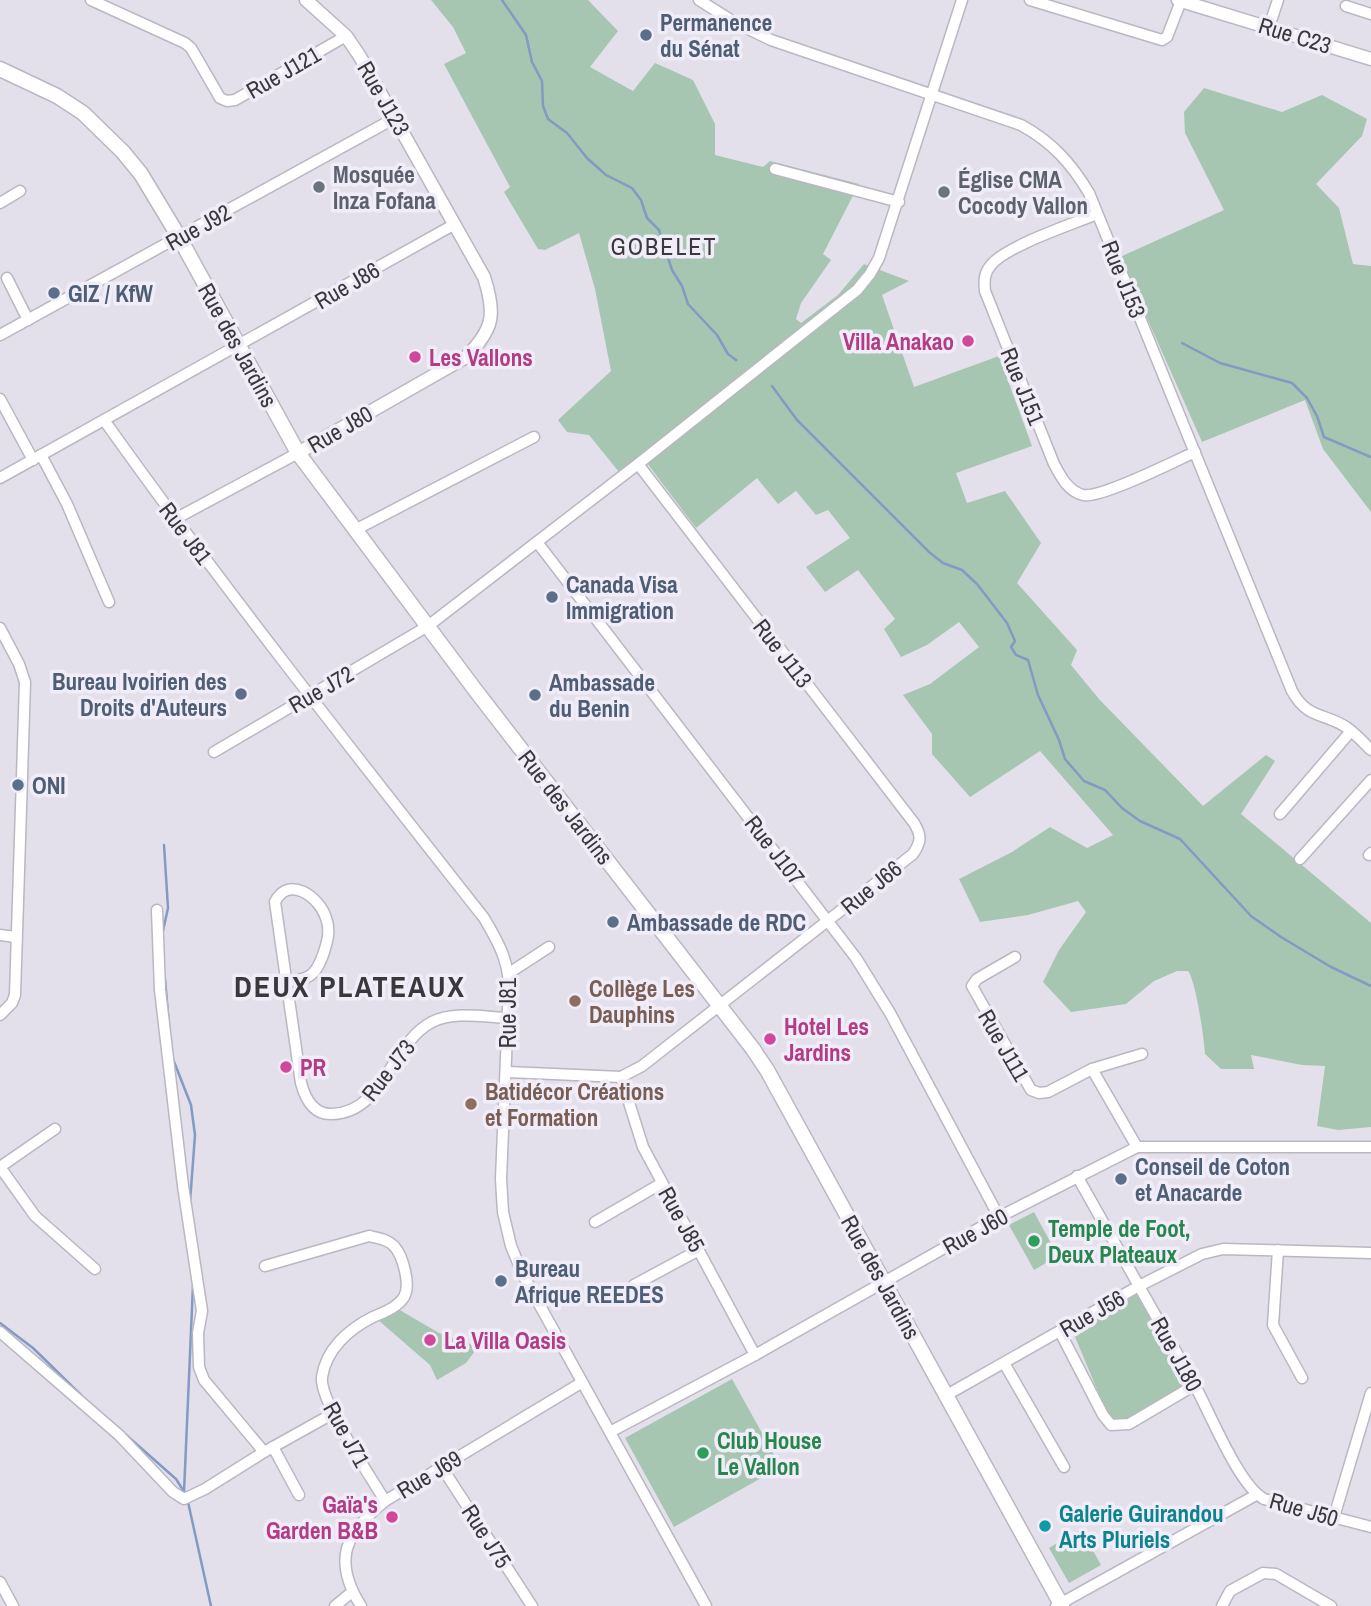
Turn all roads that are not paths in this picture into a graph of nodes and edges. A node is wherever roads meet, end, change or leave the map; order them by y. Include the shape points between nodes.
1 (91, 0) edge
2 (306, 0) edge
3 (699, 0) edge
4 (962, 0) edge
5 (1030, 0) edge
6 (1180, 0) edge
7 (1278, 0) edge
8 (1346, 6) dead end
9 (1371, 14) edge
10 (1269, 27) junction
11 (346, 36) junction
12 (1371, 59) edge
13 (0, 69) edge
14 (932, 96) junction
15 (395, 118) junction
16 (775, 169) dead end
17 (20, 191) dead end
18 (899, 202) junction
19 (0, 203) edge
20 (1097, 214) junction
21 (455, 224) junction
22 (179, 237) junction
23 (7, 278) dead end
24 (28, 320) junction
25 (490, 323) joint
26 (0, 335) edge
27 (239, 347) junction
28 (0, 399) edge
29 (104, 420) junction
30 (534, 437) dead end
31 (1195, 452) junction
32 (298, 453) junction
33 (37, 457) junction
34 (638, 464) junction
35 (0, 478) edge
36 (175, 519) junction
37 (355, 530) junction
38 (537, 542) junction
39 (109, 602) dead end
40 (428, 626) junction
41 (0, 628) edge
42 (309, 696) junction
43 (1351, 731) junction
44 (1371, 750) edge
45 (214, 752) dead end
46 (1371, 780) edge
47 (1280, 814) dead end
48 (920, 844) joint
49 (1300, 859) dead end
50 (157, 910) dead end
51 (829, 920) junction
52 (0, 935) edge
53 (16, 937) junction
54 (549, 947) dead end
55 (1015, 957) dead end
56 (509, 973) junction
57 (286, 982) junction
58 (720, 1005) junction
59 (0, 1015) edge
60 (508, 1018) junction
61 (1142, 1054) dead end
62 (1092, 1069) junction
63 (507, 1072) junction
64 (621, 1077) junction
65 (55, 1129) dead end
66 (1137, 1147) junction
67 (1371, 1147) edge
68 (0, 1167) edge
69 (1077, 1176) junction
70 (662, 1183) junction
71 (999, 1217) junction
72 (595, 1222) dead end
73 (1278, 1250) junction
74 (699, 1251) junction
75 (1371, 1253) edge
76 (265, 1266) dead end
77 (95, 1269) dead end
78 (884, 1283) junction
79 (634, 1285) dead end
80 (1139, 1286) junction
81 (0, 1332) edge
82 (1060, 1332) junction
83 (755, 1355) junction
84 (1004, 1363) junction
85 (1302, 1378) dead end
86 (581, 1383) junction
87 (1195, 1385) junction
88 (1371, 1392) edge
89 (945, 1396) junction
90 (334, 1413) junction
91 (610, 1432) junction
92 (269, 1450) junction
93 (442, 1466) junction
94 (1064, 1467) dead end
95 (1256, 1494) junction
96 (299, 1495) dead end
97 (385, 1501) junction
98 (1334, 1517) junction
99 (1371, 1527) edge
100 (0, 1582) edge
101 (352, 1592) junction
102 (1059, 1605) edge
103 (13, 1606) edge
104 (335, 1606) edge
105 (361, 1606) edge
106 (532, 1606) edge
107 (706, 1606) edge
108 (1222, 1606) edge
109 (1331, 1606) edge

1 - 11 street, Rue J121 via 185,43 220,98 227,101
2 - 11 street, Rue J123
3 - 14 street, Rue J153 via 771,40
4 - 14 street, Rue J72
5 - 6 street via 1162,40
6 - 10 street, Rue C23
7 - 10 street
8 - 9 street
10 - 12 street, Rue C23
11 - 15 street, Rue J123
13 - 22 main road, Rue des Jardins via 57,96 104,131 141,174
14 - 18 street, Rue J72
14 - 20 street, Rue J153 via 1021,125 1051,144 1078,175
15 - 21 street, Rue J123
15 - 22 street, Rue J92
16 - 18 street
17 - 19 street
18 - 34 street, Rue J72 via 879,258 857,290
20 - 31 street, Rue J153
20 - 31 street, Rue J151 via 999,257 984,282 1054,464 1071,489 1087,496
21 - 25 street, Rue J123 via 484,277 492,302
21 - 27 street, Rue J86
22 - 24 street, Rue J92
22 - 27 main road, Rue des Jardins
23 - 24 street
24 - 26 street, Rue J92
25 - 32 street, Rue J80 via 482,341 466,357
27 - 29 street, Rue J86
27 - 32 main road, Rue des Jardins
28 - 33 street
29 - 33 street, Rue J86
29 - 36 street, Rue J81
30 - 37 street
31 - 43 street, Rue J153 via 1296,699 1314,714
32 - 36 street, Rue J80
32 - 37 main road, Rue des Jardins
33 - 35 street, Rue J86
33 - 39 street via 67,504
34 - 38 street, Rue J72
34 - 48 street, Rue J113 via 914,823
36 - 42 street, Rue J81
37 - 40 main road, Rue des Jardins
38 - 40 street, Rue J72
38 - 51 street, Rue J107
40 - 42 street, Rue J72
40 - 58 main road, Rue des Jardins
41 - 53 street via 25,682
42 - 45 street, Rue J72
42 - 56 street, Rue J81 via 484,918
43 - 44 street
43 - 47 street
46 - 49 street
48 - 51 street, Rue J66
50 - 92 street via 160,990 202,1311 199,1367 204,1380
51 - 58 street, Rue J66
51 - 71 street, Rue J107 via 885,1003
52 - 53 street
53 - 59 street via 15,995
54 - 56 street
55 - 62 street, Rue J111 via 972,986 1025,1082 1031,1090 1048,1092
56 - 60 street, Rue J81
57 - 57 street, Rue J73 via 275,902 289,888 314,900 328,930 327,944 311,975
57 - 60 street, Rue J73 via 303,1089 309,1103 327,1114 350,1112 366,1100 410,1041 432,1022 459,1016
58 - 64 street, Rue J66
58 - 78 main road, Rue des Jardins via 767,1070
60 - 63 street, Rue J81
61 - 62 street, Rue J111
62 - 66 street
63 - 64 street
63 - 86 street, Rue J81 via 501,1179 511,1246
64 - 70 street, Rue J85 via 642,1147
65 - 68 street
66 - 67 street, Rue J60
66 - 69 street, Rue J60
68 - 77 street via 35,1216
69 - 71 street, Rue J60
69 - 80 street, Rue J180
70 - 72 street
70 - 74 street, Rue J85
71 - 78 street, Rue J60
73 - 75 street, Rue J56
73 - 80 street, Rue J56 via 1213,1251
73 - 85 street via 1273,1325
74 - 79 street
74 - 83 street, Rue J85
76 - 90 street, Rue J71 via 369,1236 394,1246 400,1258 407,1288 404,1296 395,1307 356,1326 330,1356 322,1377
78 - 83 street, Rue J60
78 - 89 main road, Rue des Jardins
80 - 82 street, Rue J56
80 - 87 street, Rue J180
81 - 92 street via 119,1435 181,1498 199,1493
82 - 84 street, Rue J56
82 - 87 street via 1111,1425 1129,1424
83 - 91 street, Rue J60
84 - 89 street, Rue J56
84 - 94 street
86 - 91 street, Rue J81
86 - 93 street, Rue J69
87 - 95 street, Rue J180
88 - 98 street
89 - 102 main road, Rue des Jardins
90 - 92 street
90 - 97 street, Rue J71
91 - 107 street, Rue J81
92 - 96 street
93 - 97 street, Rue J69
93 - 106 street, Rue J75
95 - 98 street, Rue J50
95 - 102 street, Rue J50
97 - 101 street, Rue J69 via 353,1531 345,1550
98 - 99 street, Rue J50
100 - 103 street
101 - 104 street
101 - 105 street, Rue J69
108 - 109 street via 1230,1591 1256,1575 1269,1573

